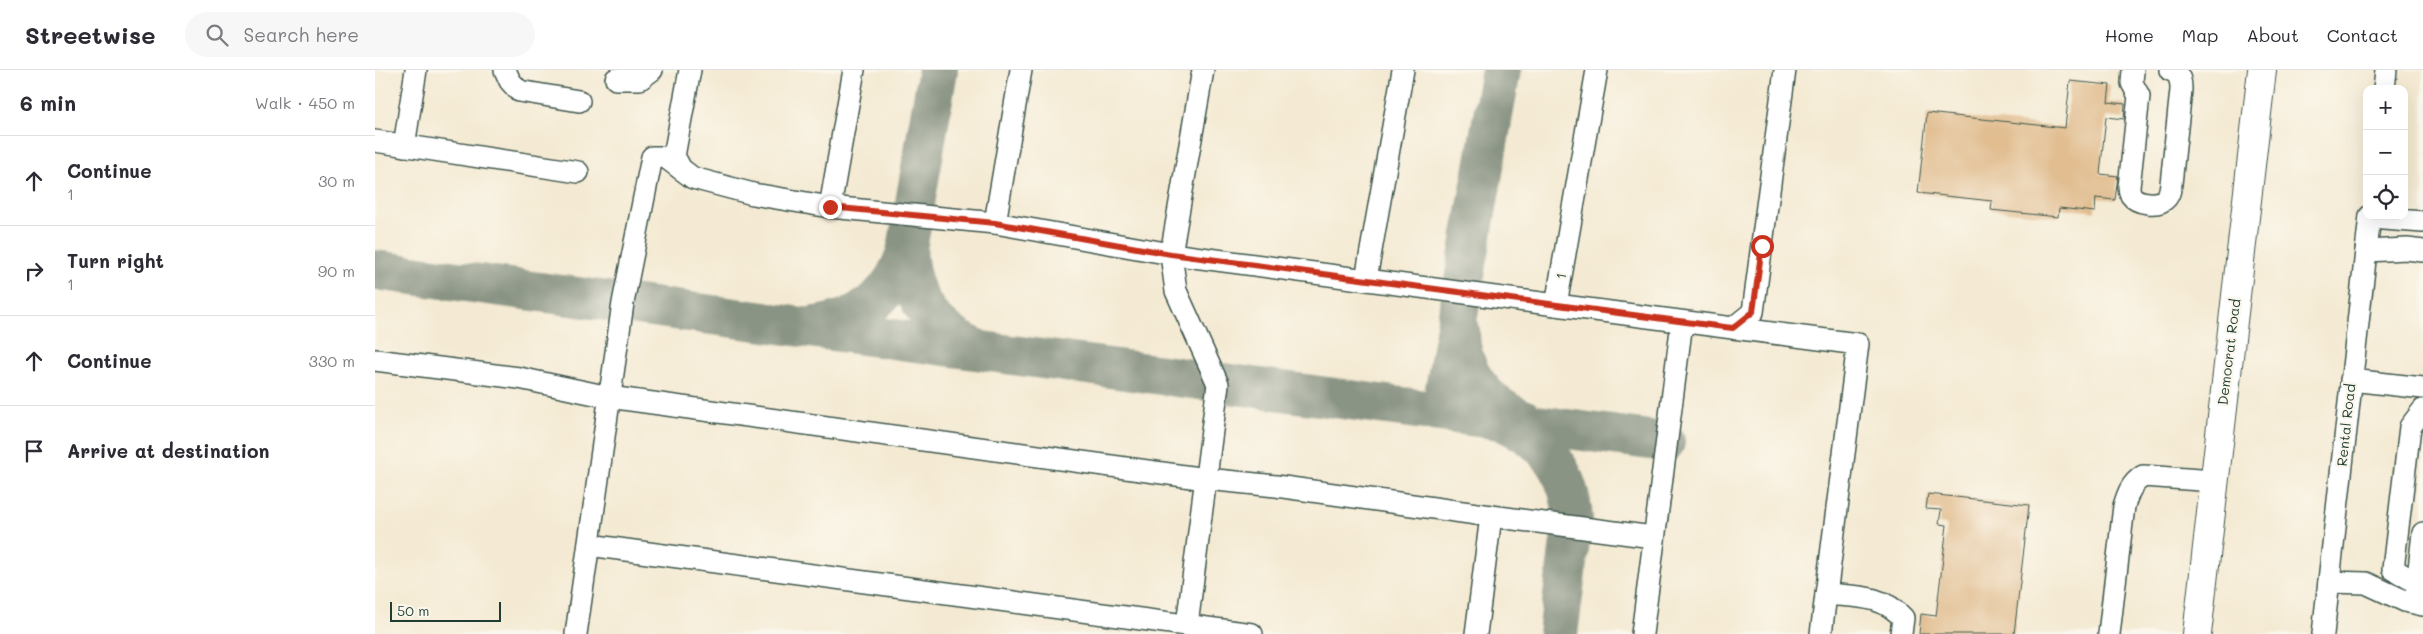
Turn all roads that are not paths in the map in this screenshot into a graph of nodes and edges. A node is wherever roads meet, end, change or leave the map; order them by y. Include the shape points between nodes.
1 (416, 70) edge
2 (505, 70) edge
3 (652, 70) edge
4 (690, 70) edge
5 (854, 70) edge
6 (1021, 70) edge
7 (1203, 70) edge
8 (1403, 70) edge
9 (1597, 70) edge
10 (1785, 70) edge
11 (2133, 70) edge
12 (2170, 70) edge
13 (2261, 70) edge
14 (2386, 70) edge
15 (616, 79) dead end
16 (2384, 85) edge
17 (579, 101) dead end
18 (375, 141) edge
19 (404, 146) junction
20 (681, 169) junction
21 (577, 172) dead end
22 (830, 207) junction
23 (2370, 220) edge
24 (2402, 220) edge
25 (2423, 222) edge
26 (995, 223) junction
27 (2366, 251) junction
28 (2423, 251) edge
29 (1171, 254) junction
30 (1366, 279) junction
31 (1556, 305) junction
32 (1682, 322) junction
33 (1733, 328) junction
34 (375, 360) edge
35 (2351, 380) junction
36 (2423, 388) edge
37 (609, 397) junction
38 (2423, 410) edge
39 (1206, 480) junction
40 (2215, 481) junction
41 (1491, 516) junction
42 (2423, 533) edge
43 (1653, 537) junction
44 (589, 546) junction
45 (2329, 582) junction
46 (2417, 583) junction
47 (1826, 594) junction
48 (2419, 605) edge
49 (1187, 625) junction
50 (1165, 628) edge
51 (576, 634) edge
52 (1252, 634) edge
53 (1476, 634) edge
54 (1641, 634) edge
55 (1821, 634) edge
56 (1901, 634) edge
57 (2109, 634) edge
58 (2197, 634) edge
59 (2324, 634) edge

1 - 19 street
2 - 17 street via 519,91
3 - 15 street via 640,79
4 - 20 street via 674,156
5 - 22 street
6 - 26 street
7 - 29 street
8 - 30 street
9 - 31 street, 1
10 - 33 street via 1753,312
11 - 12 street via 2132,83 2139,96 2129,187 2131,196 2138,201 2158,203 2164,201 2171,184 2181,90 2181,81
13 - 40 main road, Democrat Road
14 - 16 street
18 - 19 street
19 - 21 street
20 - 22 street via 693,178 744,192
20 - 37 street via 665,157 652,157 623,303
22 - 26 street
23 - 27 street, Rental Road
24 - 25 street
26 - 29 street
27 - 28 street
27 - 35 street, Rental Road
29 - 30 street
29 - 39 street via 1177,291 1218,384
30 - 31 street
31 - 32 street
32 - 33 street
32 - 43 street
33 - 47 street via 1858,344
34 - 37 street via 519,378
35 - 36 street
35 - 45 street, Rental Road
37 - 39 street
37 - 44 street
38 - 46 street via 2410,427 2393,569
39 - 41 street via 1275,486
39 - 49 street
40 - 57 street via 2143,476 2129,490 2124,506
40 - 58 main road, Democrat Road
41 - 43 street
41 - 53 street
42 - 46 street
43 - 54 street
44 - 50 street
44 - 51 street
45 - 48 street via 2366,583
45 - 59 street, Rental Road
46 - 48 street
47 - 55 street
47 - 56 street via 1881,600 1903,618
49 - 50 street
49 - 52 street

